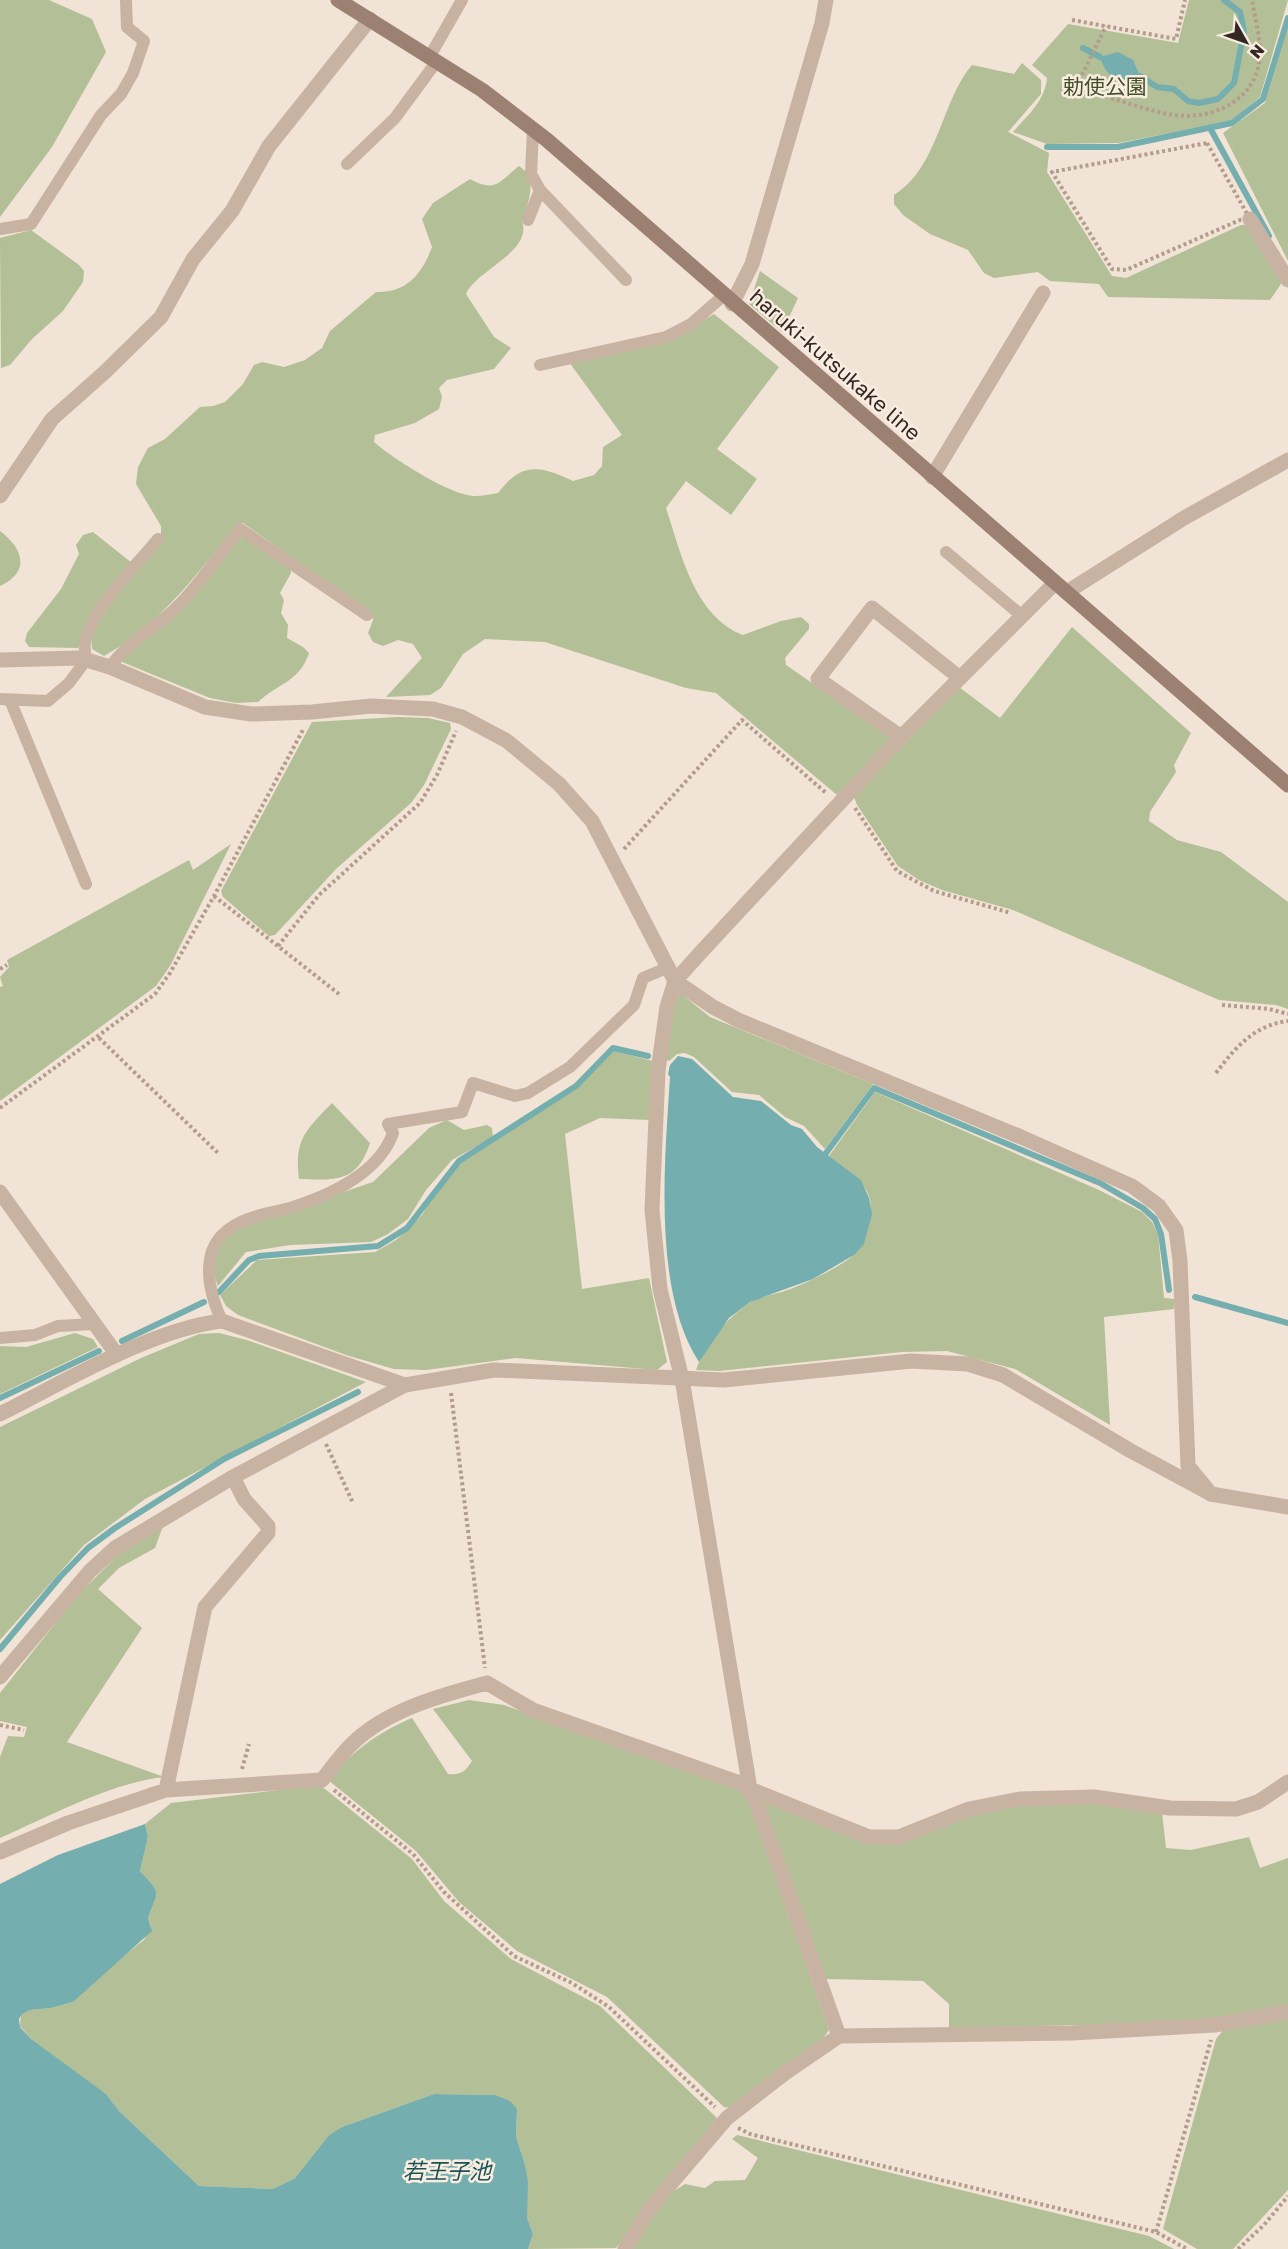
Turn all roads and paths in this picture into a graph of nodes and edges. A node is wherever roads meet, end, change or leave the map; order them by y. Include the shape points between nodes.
1 (126, 0) edge
2 (338, 0) edge
3 (462, 0) edge
4 (826, 0) edge
5 (1185, 0) edge
6 (1252, 0) edge
7 (370, 19) junction
8 (1072, 20) dead end
9 (1106, 27) junction
10 (434, 59) junction
11 (1082, 75) dead end
12 (1094, 93) dead end
13 (534, 130) junction
14 (347, 164) dead end
15 (540, 190) junction
16 (1250, 219) junction
17 (528, 220) dead end
18 (0, 230) edge
19 (626, 280) dead end
20 (1288, 280) edge
21 (1043, 293) dead end
22 (728, 300) junction
23 (540, 365) dead end
24 (1288, 460) edge
25 (932, 477) junction
26 (0, 496) edge
27 (158, 539) dead end
28 (946, 552) dead end
29 (1061, 587) junction
30 (367, 615) dead end
31 (1022, 616) junction
32 (0, 660) edge
33 (86, 660) junction
34 (110, 667) junction
35 (960, 678) junction
36 (5, 700) edge
37 (312, 712) junction
38 (462, 717) junction
39 (901, 737) junction
40 (1288, 785) edge
41 (842, 799) junction
42 (614, 860) junction
43 (86, 884) dead end
44 (214, 896) junction
45 (1011, 913) dead end
46 (278, 946) junction
47 (7, 965) dead end
48 (0, 969) edge
49 (672, 974) junction
50 (339, 994) dead end
51 (1222, 1005) dead end
52 (1288, 1014) edge
53 (1288, 1021) edge
54 (99, 1038) junction
55 (1216, 1073) dead end
56 (0, 1108) edge
57 (219, 1154) dead end
58 (0, 1192) edge
59 (222, 1321) junction
60 (94, 1324) junction
61 (0, 1338) edge
62 (117, 1355) junction
63 (449, 1377) junction
64 (682, 1379) junction
65 (405, 1384) junction
66 (0, 1414) edge
67 (319, 1430) junction
68 (233, 1476) junction
69 (1211, 1494) junction
70 (353, 1503) dead end
71 (1288, 1507) edge
72 (0, 1677) edge
73 (487, 1683) junction
74 (0, 1725) edge
75 (24, 1730) dead end
76 (249, 1744) dead end
77 (322, 1780) junction
78 (1288, 1782) edge
79 (239, 1785) junction
80 (750, 1789) junction
81 (166, 1790) junction
82 (0, 1852) edge
83 (1288, 2012) edge
84 (1215, 2025) junction
85 (839, 2036) junction
86 (727, 2118) junction
87 (1288, 2196) edge
88 (1156, 2232) junction
89 (625, 2249) edge
90 (1187, 2249) edge
91 (1238, 2249) edge

1 - 18 lane via 127,27 144,41 122,94 101,115 31,224
2 - 7 main road, haruki-kutsukake line
3 - 10 lane
4 - 22 street via 752,264
5 - 9 path via 1176,39
6 - 12 path via 1260,57 1254,79 1225,110 1194,116 1172,114
7 - 10 main road, haruki-kutsukake line
7 - 26 street via 268,146 232,211 194,258 161,317 52,419
8 - 9 path
9 - 11 path
10 - 13 main road, haruki-kutsukake line
10 - 14 lane via 395,118
13 - 15 lane via 531,174
13 - 22 main road, haruki-kutsukake line
15 - 17 lane
15 - 19 lane
16 - 16 path via 1126,270 1112,269 1052,172 1208,143
16 - 20 street
21 - 25 street
22 - 23 lane via 666,337
22 - 25 main road, haruki-kutsukake line
24 - 29 street
25 - 29 main road, haruki-kutsukake line
27 - 33 lane via 88,632 84,645
28 - 31 lane
29 - 31 street
29 - 40 main road, haruki-kutsukake line
30 - 34 lane via 240,529 180,604 120,652
31 - 35 street
32 - 33 street
33 - 34 street
33 - 36 lane via 69,684 48,702
34 - 37 street via 206,707 251,714
35 - 39 street
35 - 39 street via 872,608 818,679
36 - 43 lane
37 - 38 street via 371,706 433,709
37 - 44 path
38 - 42 street via 507,741 560,784 592,821
38 - 46 path via 437,776 420,803 319,895
39 - 41 street
41 - 42 path via 742,720
41 - 45 path via 897,871 934,891
41 - 49 street
42 - 49 street
44 - 46 path
44 - 54 path via 155,994
46 - 50 path
47 - 48 path
49 - 59 lane via 643,978 634,1005 570,1067 528,1093 515,1096 473,1083 462,1112 388,1124 393,1133 388,1146 373,1166 343,1185 294,1206 253,1217 215,1240 208,1262 213,1302
49 - 64 street via 658,1071 652,1210 660,1289
49 - 69 street via 712,1007 738,1020 1132,1186 1159,1206 1176,1230 1180,1261 1188,1466
51 - 52 path
53 - 55 path via 1272,1023 1239,1042
54 - 56 path
54 - 57 path
58 - 60 street
59 - 62 street via 198,1324
59 - 65 street
60 - 61 lane via 58,1326 35,1335
60 - 62 street
62 - 66 street
63 - 64 street via 494,1370
63 - 65 street
63 - 73 path
64 - 69 street via 724,1380 911,1361 968,1364 1004,1375
64 - 80 street
65 - 67 street
67 - 68 street
67 - 70 path
68 - 72 street via 115,1548 90,1571
68 - 81 street via 244,1500 268,1526 268,1533 206,1607
69 - 71 street
73 - 77 street via 452,1692 380,1724 352,1743
73 - 80 street via 533,1710
74 - 75 path
76 - 79 path
77 - 79 street
77 - 86 path via 413,1854 444,1892 514,1956 572,1983 609,2007
78 - 80 street via 1258,1802 1226,1810 1170,1808 1094,1797 1020,1798 969,1809 899,1837 881,1839
79 - 81 street
80 - 85 street
81 - 82 street via 68,1823
83 - 84 street
84 - 85 street via 1072,2033
84 - 88 path
85 - 86 street
86 - 88 path via 750,2134
86 - 89 street via 651,2207
87 - 91 path
88 - 90 path

